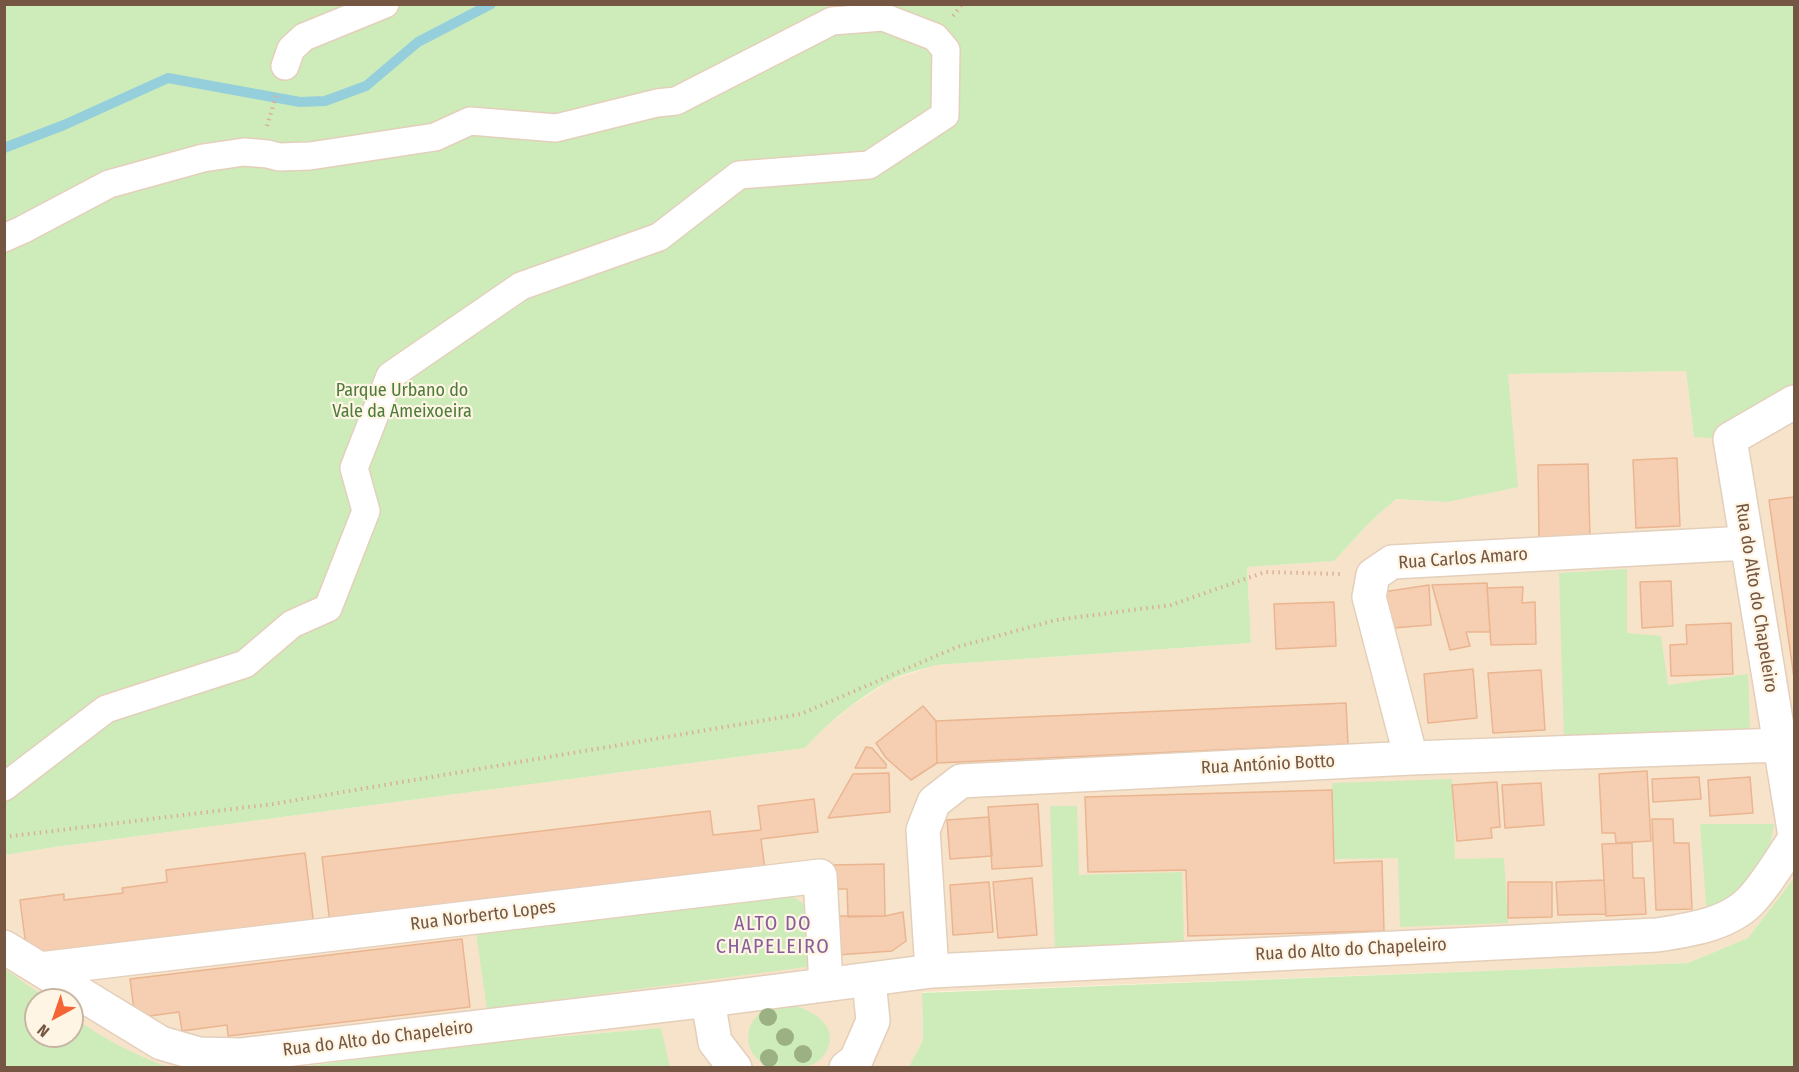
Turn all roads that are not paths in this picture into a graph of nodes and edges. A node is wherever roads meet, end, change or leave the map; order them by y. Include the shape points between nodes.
1 (385, 4) edge
2 (285, 66) dead end
3 (4, 238) edge
4 (1794, 402) edge
5 (1747, 543) junction
6 (1781, 745) junction
7 (1412, 758) junction
8 (4, 787) edge
9 (1794, 830) edge
10 (1794, 840) edge
11 (4, 947) edge
12 (40, 969) junction
13 (932, 971) junction
14 (869, 980) junction
15 (826, 984) junction
16 (708, 1000) junction
17 (735, 1068) edge
18 (846, 1068) edge

1 - 2 street via 304,37 291,50
3 - 8 street via 109,184 203,158 244,152 310,156 435,137 470,121 556,128 676,101 832,21 884,17 935,37 946,50 945,116 869,165 739,175 659,237 521,285 390,376 354,468 366,511 328,608 292,624 244,664 106,710
4 - 5 street, Rua do Alto do Chapeleiro via 1730,439
5 - 6 street, Rua do Alto do Chapeleiro
5 - 7 street, Rua Carlos Amaro via 1392,562 1373,575 1369,597
6 - 7 street, Rua António Botto
6 - 9 street, Rua do Alto do Chapeleiro
7 - 13 street, Rua António Botto via 961,780 934,802 923,830
10 - 13 street, Rua do Alto do Chapeleiro via 1753,899 1732,915 1696,928 1657,935
11 - 12 street, Rua do Alto do Chapeleiro
12 - 15 street, Rua Norberto Lopes via 820,876
12 - 16 street, Rua do Alto do Chapeleiro via 161,1043 199,1054 242,1055
13 - 14 street, Rua do Alto do Chapeleiro
14 - 15 street, Rua do Alto do Chapeleiro
14 - 18 street via 873,1022 856,1060
15 - 16 street, Rua do Alto do Chapeleiro
16 - 17 street via 714,1042

